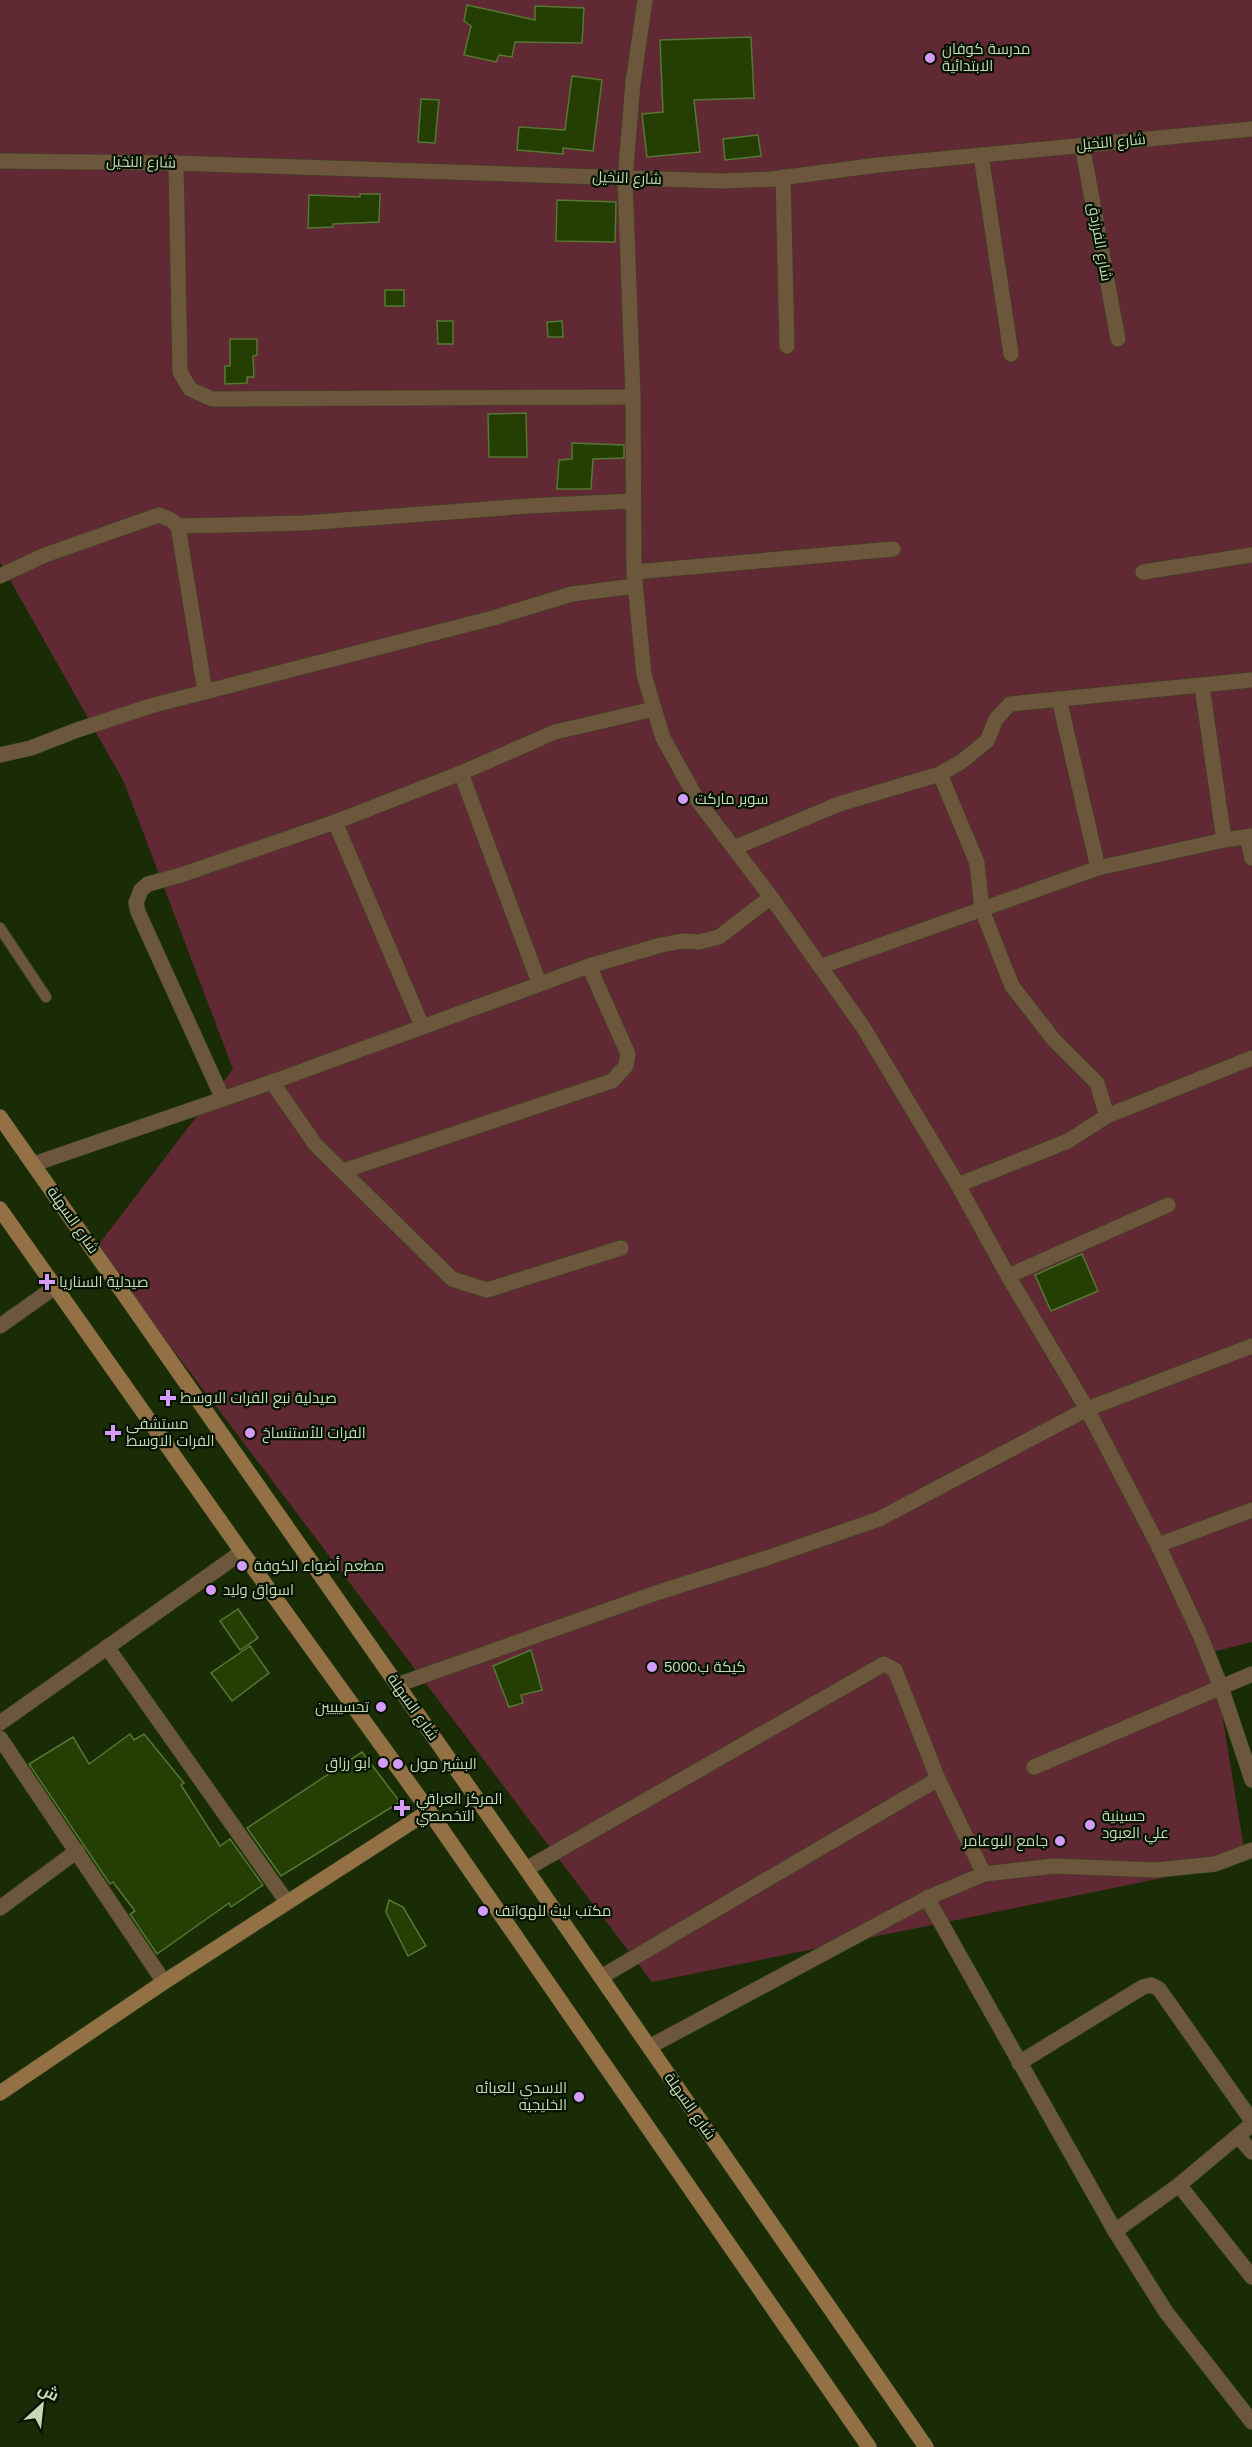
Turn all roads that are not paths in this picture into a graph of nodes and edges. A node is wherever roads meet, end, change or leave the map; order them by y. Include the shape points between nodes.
1 (645, 0) edge
2 (1252, 129) edge
3 (1082, 145) junction
4 (981, 155) junction
5 (0, 161) edge
6 (176, 163) junction
7 (783, 177) junction
8 (625, 179) junction
9 (1118, 339) dead end
10 (787, 345) dead end
11 (1011, 354) dead end
12 (633, 397) junction
13 (632, 501) junction
14 (178, 526) junction
15 (893, 549) dead end
16 (1252, 555) edge
17 (1143, 572) dead end
18 (0, 576) edge
19 (634, 579) junction
20 (1252, 680) edge
21 (1202, 686) junction
22 (205, 692) junction
23 (1059, 699) junction
24 (654, 709) junction
25 (0, 755) edge
26 (461, 773) junction
27 (940, 774) junction
28 (335, 822) junction
29 (1250, 836) edge
30 (1224, 840) junction
31 (734, 848) junction
32 (1252, 858) edge
33 (1098, 868) junction
34 (771, 897) junction
35 (982, 910) junction
36 (0, 928) edge
37 (589, 966) junction
38 (822, 966) junction
39 (539, 983) junction
40 (46, 997) dead end
41 (422, 1026) junction
42 (1252, 1058) edge
43 (272, 1082) junction
44 (223, 1099) junction
45 (1107, 1116) junction
46 (0, 1117) edge
47 (34, 1164) junction
48 (343, 1171) junction
49 (958, 1185) junction
50 (1168, 1205) dead end
51 (0, 1209) edge
52 (621, 1248) dead end
53 (1008, 1276) junction
54 (55, 1287) junction
55 (0, 1326) edge
56 (1252, 1346) edge
57 (1087, 1409) junction
58 (1252, 1510) edge
59 (1158, 1545) junction
60 (242, 1552) junction
61 (107, 1647) junction
62 (1252, 1674) edge
63 (397, 1685) junction
64 (1221, 1687) junction
65 (0, 1723) edge
66 (0, 1738) edge
67 (1034, 1767) dead end
68 (938, 1779) junction
69 (1252, 1780) edge
70 (429, 1811) junction
71 (1252, 1850) edge
72 (77, 1851) junction
73 (526, 1869) junction
74 (984, 1874) junction
75 (927, 1899) junction
76 (287, 1902) junction
77 (0, 1908) edge
78 (601, 1977) junction
79 (164, 1982) junction
80 (649, 2047) junction
81 (1019, 2063) junction
82 (0, 2093) edge
83 (1252, 2123) edge
84 (1238, 2136) junction
85 (1252, 2152) edge
86 (1179, 2185) junction
87 (1115, 2231) junction
88 (1252, 2277) edge
89 (1252, 2422) edge
90 (869, 2447) edge
91 (926, 2447) edge

1 - 8 street
2 - 3 street, شارع النخيل
3 - 4 street, شارع النخيل
3 - 9 street, شارع الفرزدق
4 - 7 street, شارع النخيل
4 - 11 street
5 - 6 street, شارع النخيل
6 - 8 street, شارع النخيل
6 - 12 street via 180,372 190,389 212,399
7 - 8 street, شارع النخيل via 723,181
7 - 10 street
8 - 12 street
12 - 13 street
13 - 14 street via 304,523
13 - 19 street
14 - 18 street via 159,515 45,555
14 - 22 street
15 - 19 street
16 - 17 street
19 - 22 street
19 - 24 street via 644,675
20 - 21 street
21 - 23 street
21 - 30 street
22 - 25 street
23 - 27 street via 1010,704 996,719 987,741
23 - 33 street
24 - 26 street via 555,732
24 - 31 street via 663,738 698,801
26 - 28 street
26 - 39 street
27 - 31 street via 839,804
27 - 35 street via 977,863
28 - 41 street
28 - 44 street via 148,884 141,890 136,903 138,912
29 - 30 street
29 - 32 street
30 - 33 street
31 - 34 street
33 - 35 street
34 - 37 street via 719,937 661,945
34 - 38 street
35 - 38 street
35 - 45 street via 1012,986 1054,1040 1097,1083
36 - 40 lane
37 - 39 street
37 - 48 street via 628,1054 626,1066 612,1081
38 - 49 street
39 - 41 street
41 - 43 street
42 - 45 street
43 - 44 street
43 - 48 street via 315,1144
44 - 47 street
45 - 49 street via 1068,1141
46 - 47 main road, شارع السهلة
47 - 63 main road, شارع السهلة
48 - 52 street via 452,1279 477,1288 487,1290
49 - 53 street
50 - 53 street
51 - 54 main road
53 - 57 street
54 - 55 street
54 - 60 main road
56 - 57 street
57 - 59 street
57 - 63 street via 879,1519
58 - 59 street
59 - 64 street
60 - 61 street
60 - 70 main road
61 - 65 street
61 - 76 street
62 - 64 street
63 - 73 main road, شارع السهلة
64 - 67 street
64 - 69 street
66 - 72 street
68 - 73 street via 895,1670 884,1664
68 - 74 street
68 - 78 street
70 - 76 main road
70 - 90 main road
71 - 74 street via 1215,1864 1156,1870 1054,1866
72 - 77 street
72 - 79 street
73 - 78 main road, شارع السهلة
74 - 75 street
75 - 80 street
75 - 81 street
76 - 79 main road
78 - 80 main road, شارع السهلة
79 - 82 main road
80 - 91 main road, شارع السهلة
81 - 83 street via 1151,1985 1160,1989
81 - 87 street
83 - 84 street
84 - 85 street
84 - 86 street
86 - 87 street
86 - 88 street
87 - 89 street via 1166,2312

